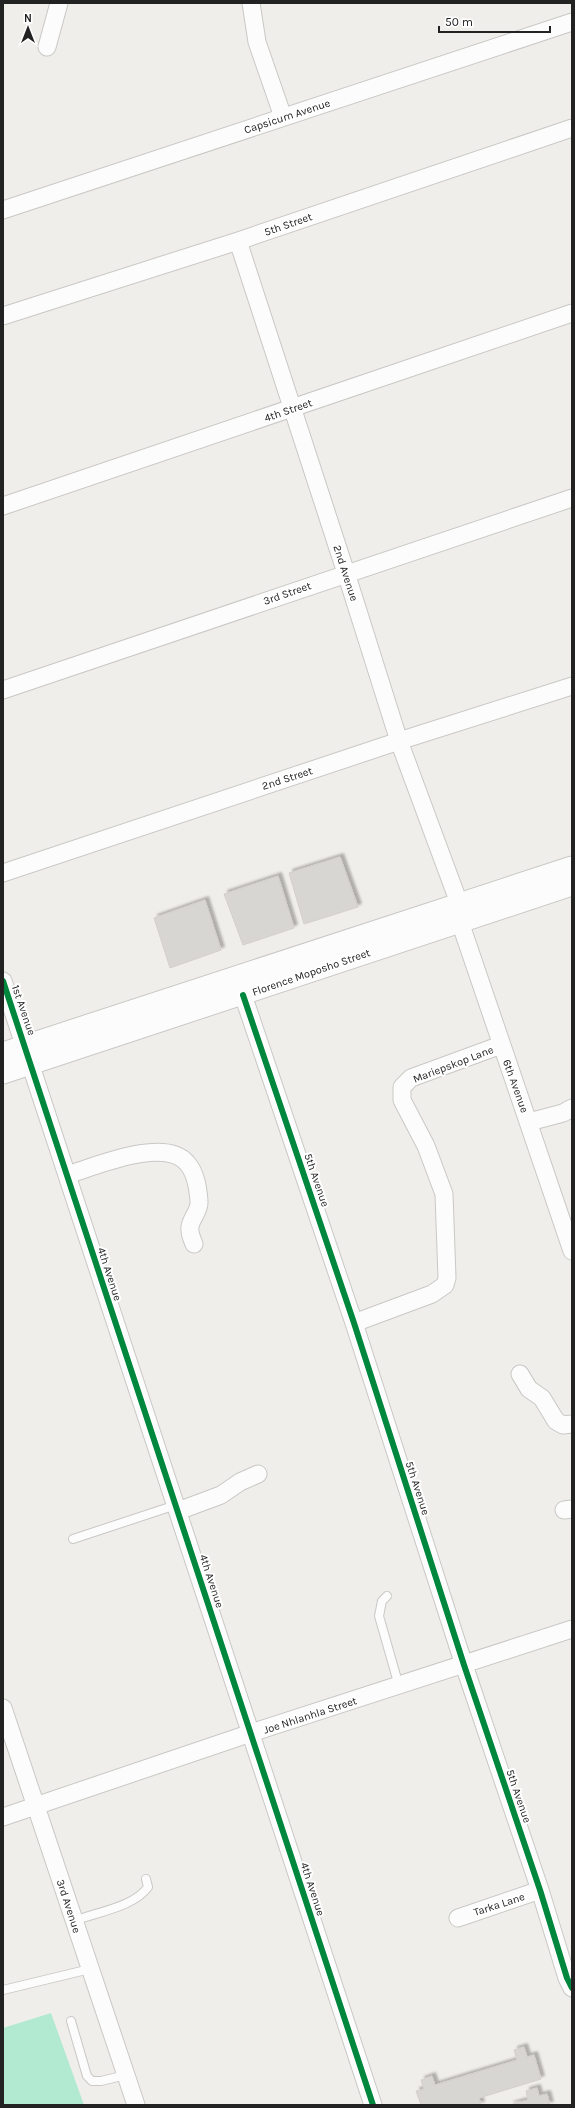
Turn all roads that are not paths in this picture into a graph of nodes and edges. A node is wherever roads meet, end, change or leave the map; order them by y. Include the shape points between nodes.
1 (59, 3) edge
2 (251, 3) edge
3 (572, 22) edge
4 (47, 47) dead end
5 (283, 117) junction
6 (572, 128) edge
7 (3, 210) edge
8 (238, 241) junction
9 (572, 313) edge
10 (3, 316) edge
11 (292, 408) junction
12 (572, 498) edge
13 (3, 506) edge
14 (346, 573) junction
15 (572, 686) edge
16 (3, 690) edge
17 (399, 741) junction
18 (572, 867) edge
19 (3, 873) edge
20 (572, 884) edge
21 (460, 912) junction
22 (3, 980) edge
23 (243, 995) junction
24 (6, 998) edge
25 (502, 1045) junction
26 (3, 1053) edge
27 (28, 1055) junction
28 (3, 1073) edge
29 (572, 1108) edge
30 (529, 1122) junction
31 (67, 1175) junction
32 (194, 1244) dead end
33 (572, 1251) edge
34 (354, 1323) junction
35 (520, 1374) dead end
36 (572, 1424) edge
37 (258, 1474) dead end
38 (177, 1508) junction
39 (73, 1539) dead end
40 (387, 1596) dead end
41 (572, 1629) edge
42 (464, 1665) junction
43 (399, 1686) junction
44 (3, 1708) edge
45 (251, 1734) junction
46 (36, 1807) junction
47 (3, 1817) edge
48 (146, 1879) dead end
49 (540, 1890) junction
50 (458, 1918) dead end
51 (74, 1921) junction
52 (90, 1969) junction
53 (572, 1988) edge
54 (3, 1990) edge
55 (71, 2021) dead end
56 (126, 2075) junction
57 (136, 2105) edge
58 (373, 2105) edge

1 - 4 street
2 - 5 street via 257,42
3 - 5 street, Capsicum Avenue
5 - 7 street, Capsicum Avenue
6 - 8 street, 5th Street
8 - 10 street, 5th Street
8 - 11 street, 2nd Avenue
9 - 11 street, 4th Street
11 - 13 street, 4th Street
11 - 14 street, 2nd Avenue
12 - 14 street, 3rd Street
14 - 16 street, 3rd Street
14 - 17 street, 2nd Avenue
15 - 17 street, 2nd Street
17 - 19 street, 2nd Street
17 - 21 street, 2nd Avenue
18 - 21 street, Florence Moposho Street
20 - 21 street, Florence Moposho Street
21 - 23 street, Florence Moposho Street
21 - 25 street, 6th Avenue
21 - 27 street, Florence Moposho Street
22 - 24 street, 1st Avenue
23 - 27 street, Florence Moposho Street
23 - 34 street, 5th Avenue
24 - 27 street, 1st Avenue
25 - 30 street, 6th Avenue
25 - 34 street, Mariepskop Lane via 411,1078 402,1087 402,1100 426,1146 444,1194 448,1278 445,1285 432,1294
26 - 27 street, Florence Moposho Street
27 - 28 street, Florence Moposho Street
27 - 31 street, 4th Avenue
29 - 30 street
30 - 33 street, 6th Avenue
31 - 32 street via 139,1154 165,1153 176,1156 187,1162 194,1174 200,1203 190,1225
31 - 38 street, 4th Avenue
34 - 42 street, 5th Avenue
35 - 36 street via 529,1389 542,1398 556,1421 563,1425
37 - 38 street via 221,1495
38 - 39 lane
38 - 45 street, 4th Avenue
40 - 43 lane via 380,1607 379,1616
41 - 42 street, Joe Nhlanhla Street
42 - 43 street, Joe Nhlanhla Street
42 - 49 street, 5th Avenue
43 - 45 street, Joe Nhlanhla Street
44 - 46 street, 3rd Avenue
45 - 46 street, Joe Nhlanhla Street
45 - 58 street, 4th Avenue
46 - 47 street, Joe Nhlanhla Street
46 - 51 street, 3rd Avenue
48 - 51 lane via 148,1887 142,1896
49 - 50 street, Tarka Lane
49 - 53 street, 5th Avenue
51 - 52 street, 3rd Avenue
52 - 54 lane
52 - 56 street, 3rd Avenue
55 - 56 lane via 87,2076 92,2081
56 - 57 street, 3rd Avenue

